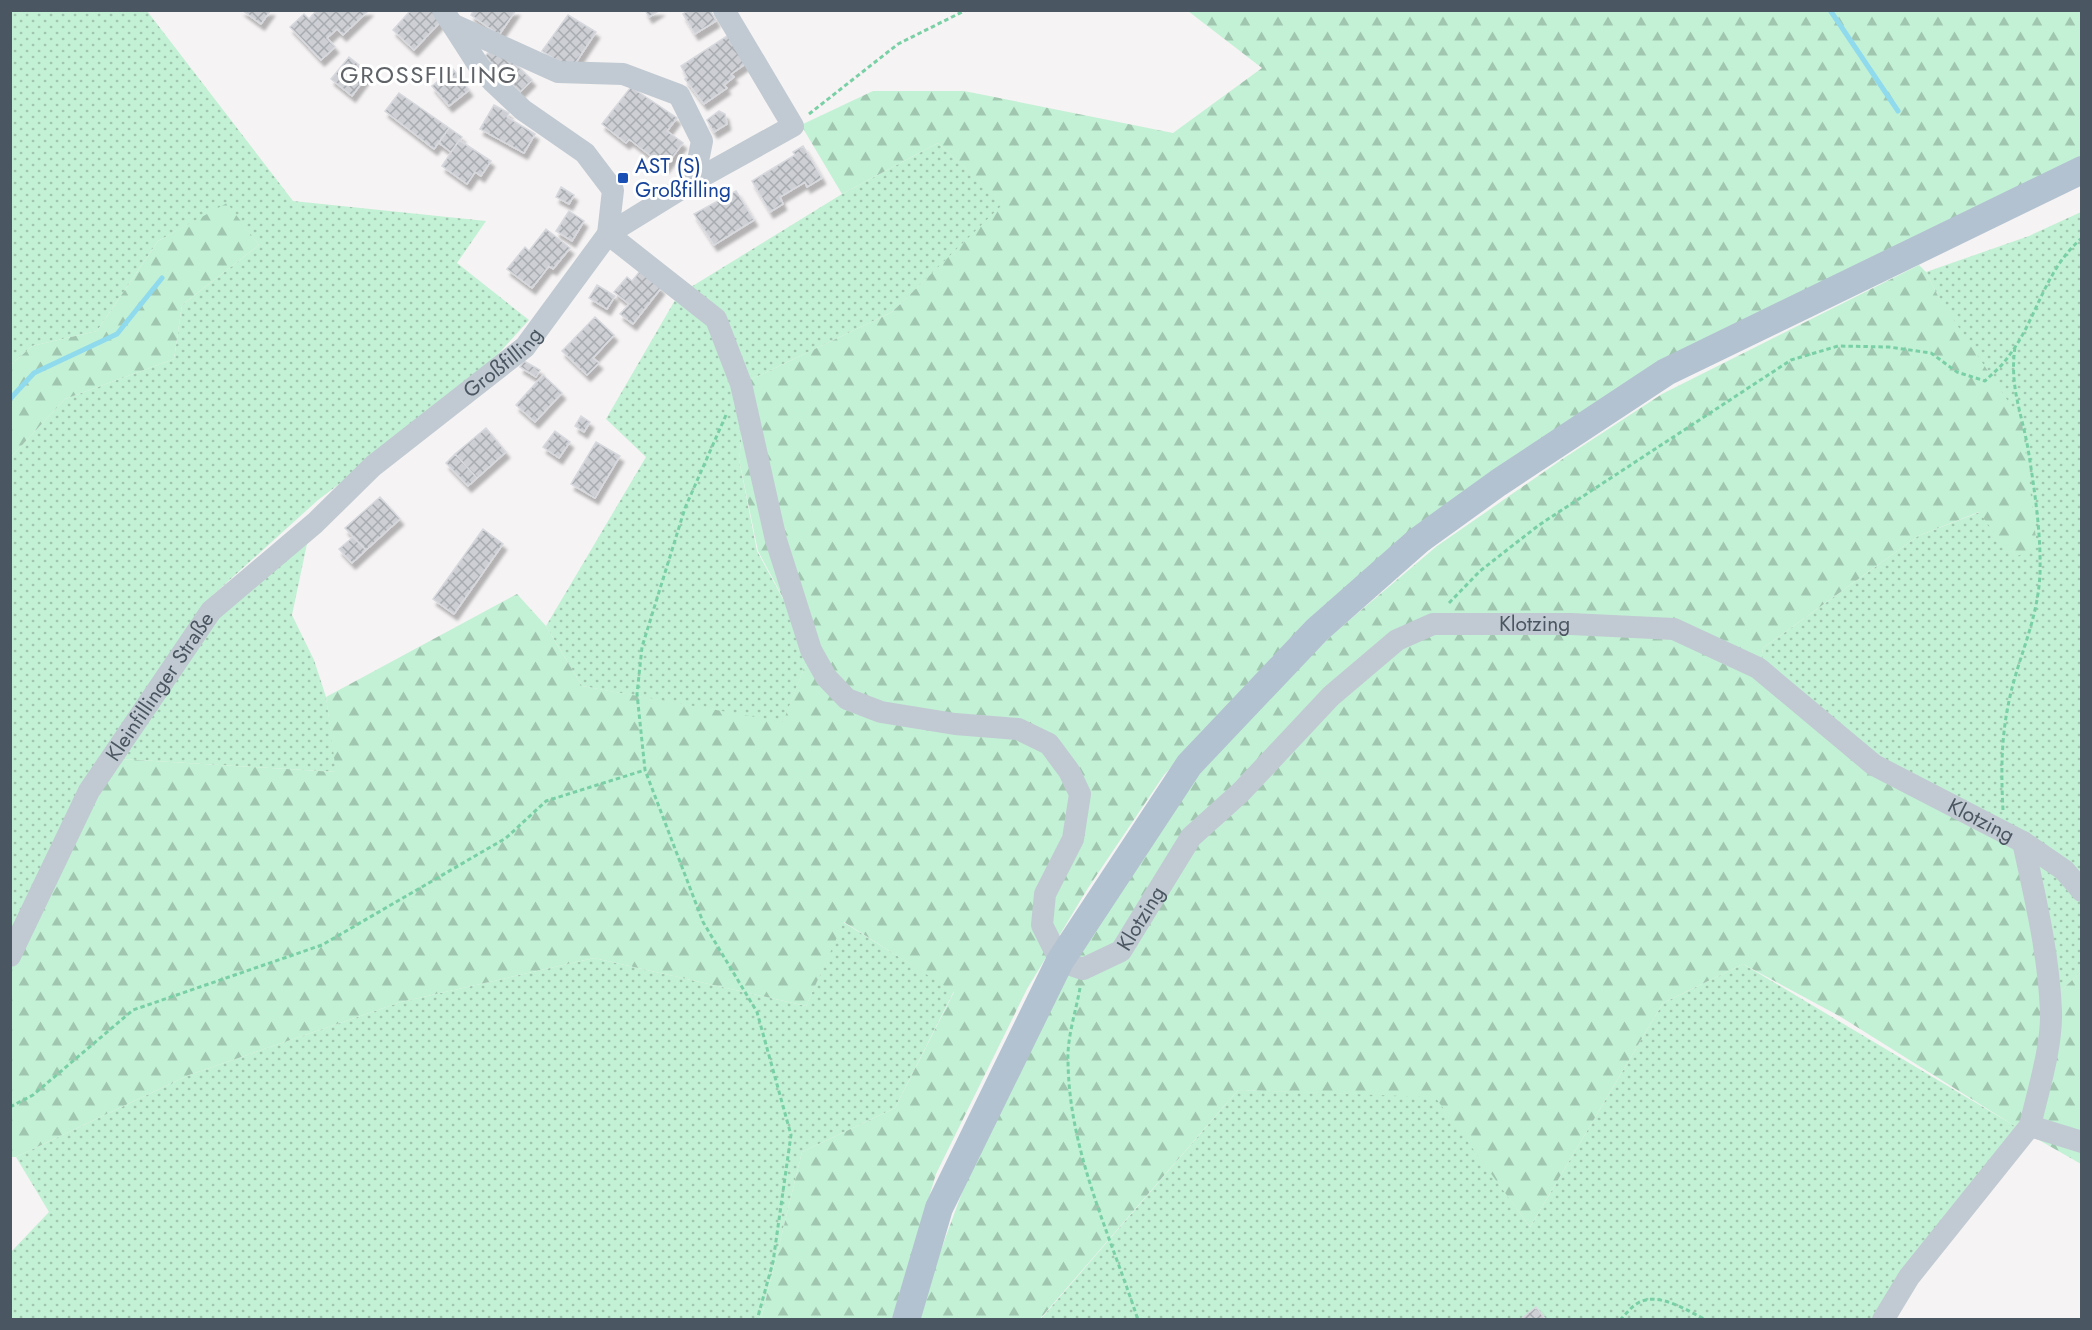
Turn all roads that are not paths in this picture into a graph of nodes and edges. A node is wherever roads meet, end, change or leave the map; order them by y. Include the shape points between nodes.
1 (724, 10) edge
2 (447, 17) edge
3 (2082, 170) edge
4 (694, 181) junction
5 (608, 234) junction
6 (374, 466) joint
7 (2014, 838) junction
8 (2082, 891) edge
9 (10, 956) edge
10 (1072, 965) junction
11 (2030, 1126) junction
12 (2082, 1142) edge
13 (906, 1320) edge
14 (1883, 1320) edge

1 - 4 street, Großfilling via 793,126
2 - 4 street via 558,72 623,74 679,95 702,141
2 - 5 street, Großfilling via 493,82 523,110 585,153 613,190
3 - 10 main road via 1666,372 1419,540 1317,630 1189,765
4 - 5 street, Großfilling
5 - 6 street, Großfilling via 525,347
5 - 10 street via 717,318 741,384 776,540 811,650 826,677 847,699 881,712 1018,729 1049,744 1070,771 1080,794 1073,838 1045,894 1042,925
6 - 9 street, Kleinfillinger Straße via 315,523 211,611 89,791
7 - 8 street, Klotzing via 2064,870
7 - 10 street, Klotzing via 1875,765 1758,668 1674,628 1433,624 1397,640 1331,696 1241,792 1191,837 1121,951
7 - 11 street via 2040,921 2051,1013
10 - 13 main road via 939,1208
11 - 12 street
11 - 14 street via 1909,1277

